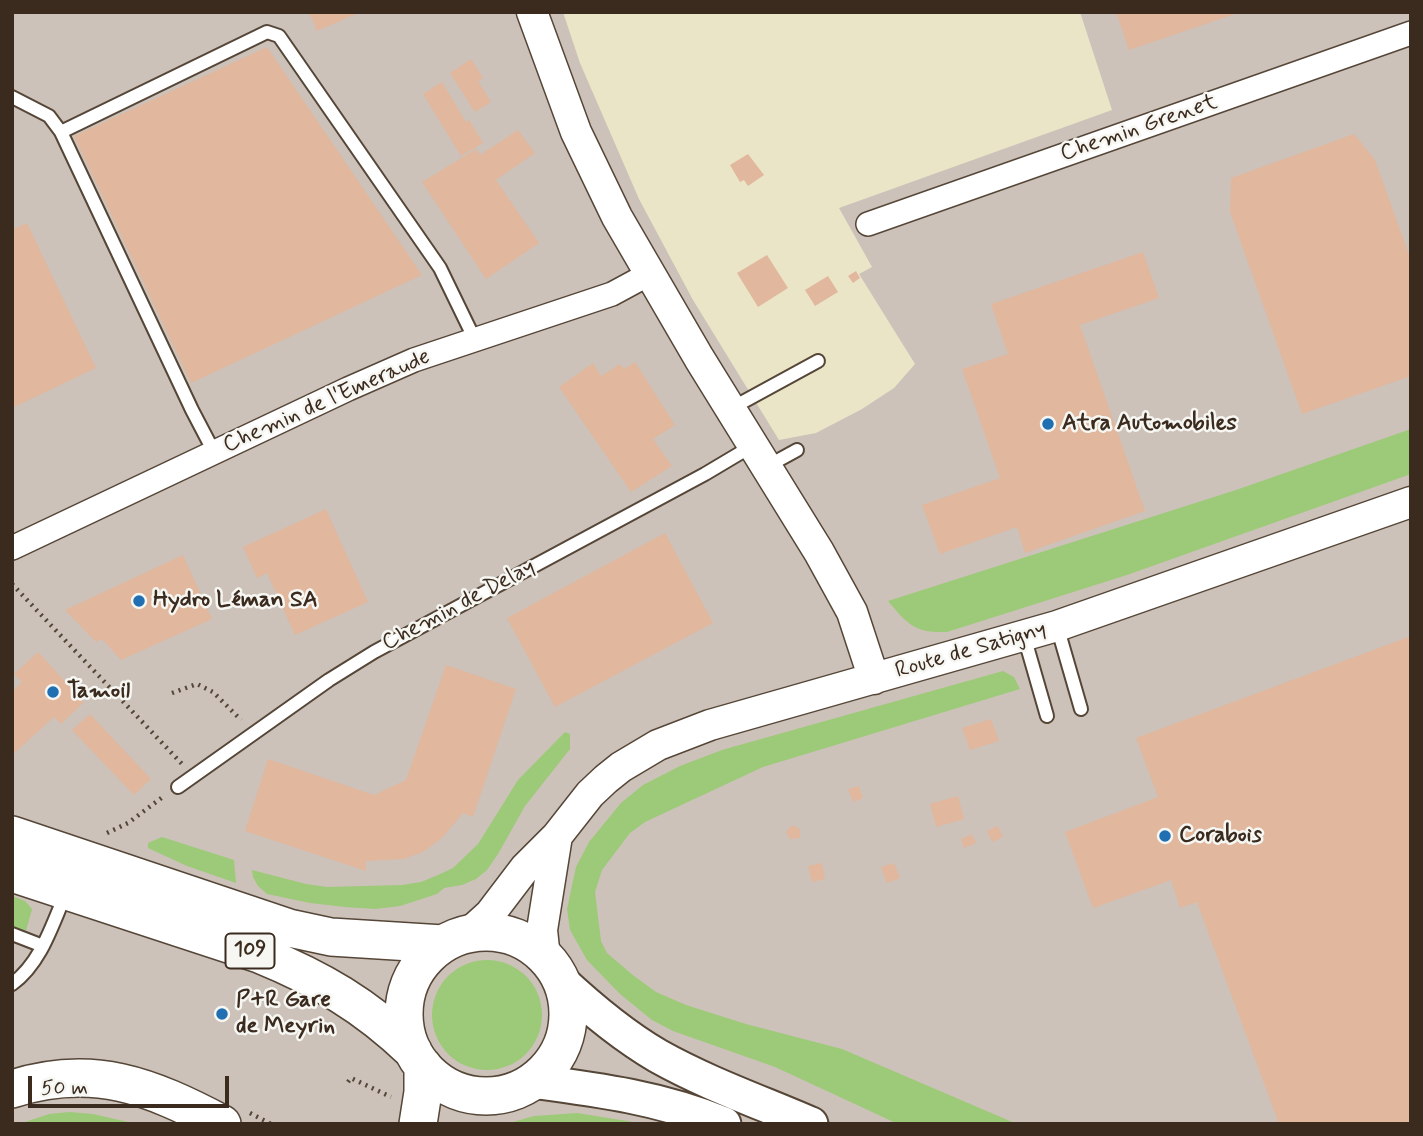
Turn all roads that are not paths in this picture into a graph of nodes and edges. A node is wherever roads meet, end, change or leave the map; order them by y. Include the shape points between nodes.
1 (532, 12) edge
2 (1411, 33) edge
3 (12, 97) edge
4 (61, 132) junction
5 (868, 224) dead end
6 (649, 274) junction
7 (475, 340) junction
8 (818, 361) dead end
9 (730, 409) junction
10 (797, 450) dead end
11 (214, 452) junction
12 (759, 457) junction
13 (1411, 502) edge
14 (12, 548) edge
15 (1057, 626) junction
16 (1024, 636) junction
17 (874, 679) junction
18 (1081, 709) dead end
19 (1047, 716) dead end
20 (178, 787) road end
21 (12, 835) edge
22 (556, 836) junction
23 (86, 868) junction
24 (12, 873) edge
25 (12, 934) edge
26 (456, 939) junction
27 (43, 946) junction
28 (553, 969) junction
29 (12, 984) edge
30 (418, 1058) junction
31 (532, 1082) junction
32 (12, 1089) edge
33 (485, 1096) junction
34 (406, 1111) edge
35 (222, 1124) edge
36 (459, 1124) edge
37 (724, 1124) edge
38 (811, 1124) edge

1 - 6 street via 576,132
2 - 5 street, Chemin Grenet
3 - 4 lane via 49,116
4 - 7 lane via 267,32 279,36 440,268
4 - 11 lane
6 - 7 street, Chemin de l'Emeraude via 612,294
6 - 9 street
7 - 11 street, Chemin de l'Emeraude via 414,360
8 - 9 lane
9 - 12 street
10 - 12 lane, Chemin de Delay
11 - 14 street, Chemin de l'Emeraude
12 - 17 street via 852,611
12 - 20 lane, Chemin de Delay via 705,474 398,638 329,680
13 - 15 street, Route de Satigny
15 - 16 street, Route de Satigny
15 - 18 lane
16 - 17 street, Route de Satigny
16 - 19 lane
17 - 22 street, Route de Satigny via 710,724 658,745 621,766 598,786
21 - 23 main road, 109
22 - 26 street, Route de Satigny via 490,914
22 - 28 street via 542,930
23 - 24 main road, 109
23 - 26 main road, 109 via 331,937
23 - 27 lane
23 - 30 main road, 109 via 356,1002
25 - 27 lane
26 - 28 main road via 482,932 510,936 535,948
26 - 30 main road via 424,960 407,992 405,1028
27 - 29 lane via 28,970
28 - 31 main road via 566,1001 565,1036 549,1066
28 - 38 main road via 588,1006 655,1054
30 - 33 main road via 453,1089
30 - 34 main road via 423,1092
31 - 33 main road
31 - 37 main road via 626,1093
32 - 35 main road via 70,1077 125,1082
33 - 36 main road

